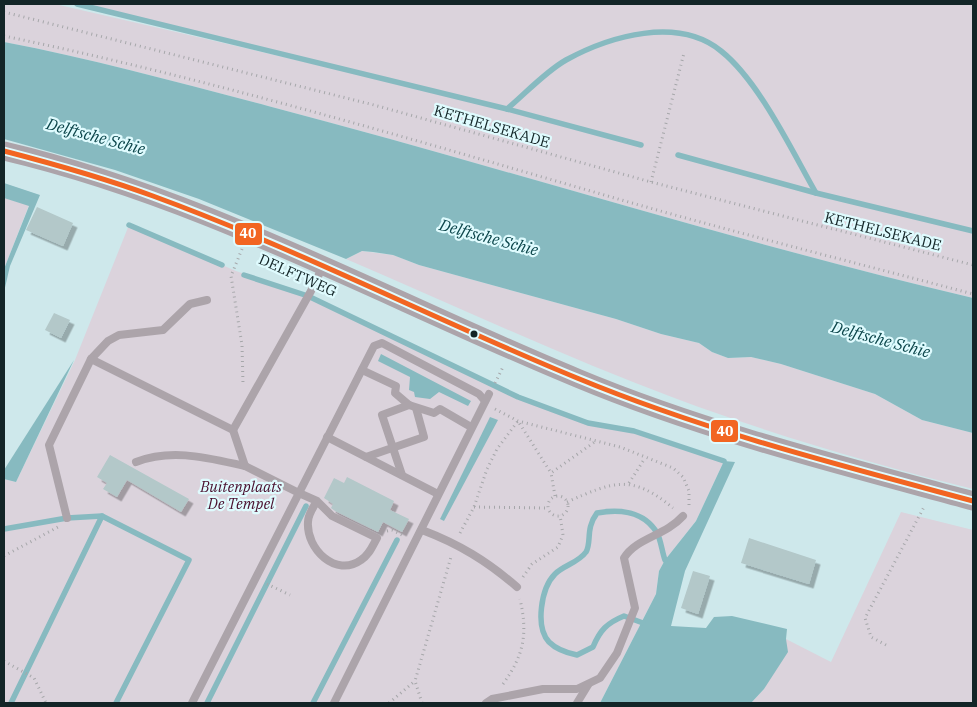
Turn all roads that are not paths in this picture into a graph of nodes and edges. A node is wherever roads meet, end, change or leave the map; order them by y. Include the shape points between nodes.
1 (4, 151) edge
2 (322, 266) junction
3 (207, 300) dead end
4 (90, 359) junction
5 (362, 370) junction
6 (412, 407) junction
7 (471, 427) junction
8 (234, 430) junction
9 (327, 437) junction
10 (392, 448) junction
11 (366, 457) junction
12 (136, 462) dead end
13 (245, 466) junction
14 (402, 475) junction
15 (299, 493) junction
16 (438, 494) junction
17 (317, 501) junction
18 (973, 501) edge
19 (683, 516) road end
20 (67, 518) road end
21 (422, 530) junction
22 (517, 587) road end
23 (588, 685) junction
24 (489, 701) edge
25 (192, 703) edge
26 (334, 703) edge
27 (576, 703) edge

1 - 2 street, DELFTWEG via 151,195 249,232
2 - 8 lane
2 - 18 street, DELFTWEG via 476,336 649,405 738,434
3 - 4 lane via 190,304 162,330 119,335
4 - 8 lane
4 - 20 lane via 49,445
5 - 6 lane via 396,386 395,393
5 - 7 lane via 374,346 382,344 487,398
5 - 9 lane
6 - 7 lane via 434,413 440,409
6 - 10 lane via 382,416
6 - 10 lane via 424,437
7 - 16 lane
8 - 13 lane
9 - 11 lane
9 - 15 lane
10 - 11 lane
10 - 14 lane
11 - 14 lane
12 - 13 lane via 172,454
13 - 15 lane
14 - 16 lane
15 - 17 lane
15 - 25 lane
16 - 21 lane
17 - 17 lane via 332,516 376,538 369,553 352,566 342,566 325,559 313,543 309,533 309,515
19 - 23 lane via 674,527 636,545 624,558 635,608 630,626 600,678
21 - 22 lane via 455,543 496,569
21 - 26 lane
23 - 24 lane via 577,689 543,689
23 - 27 lane

